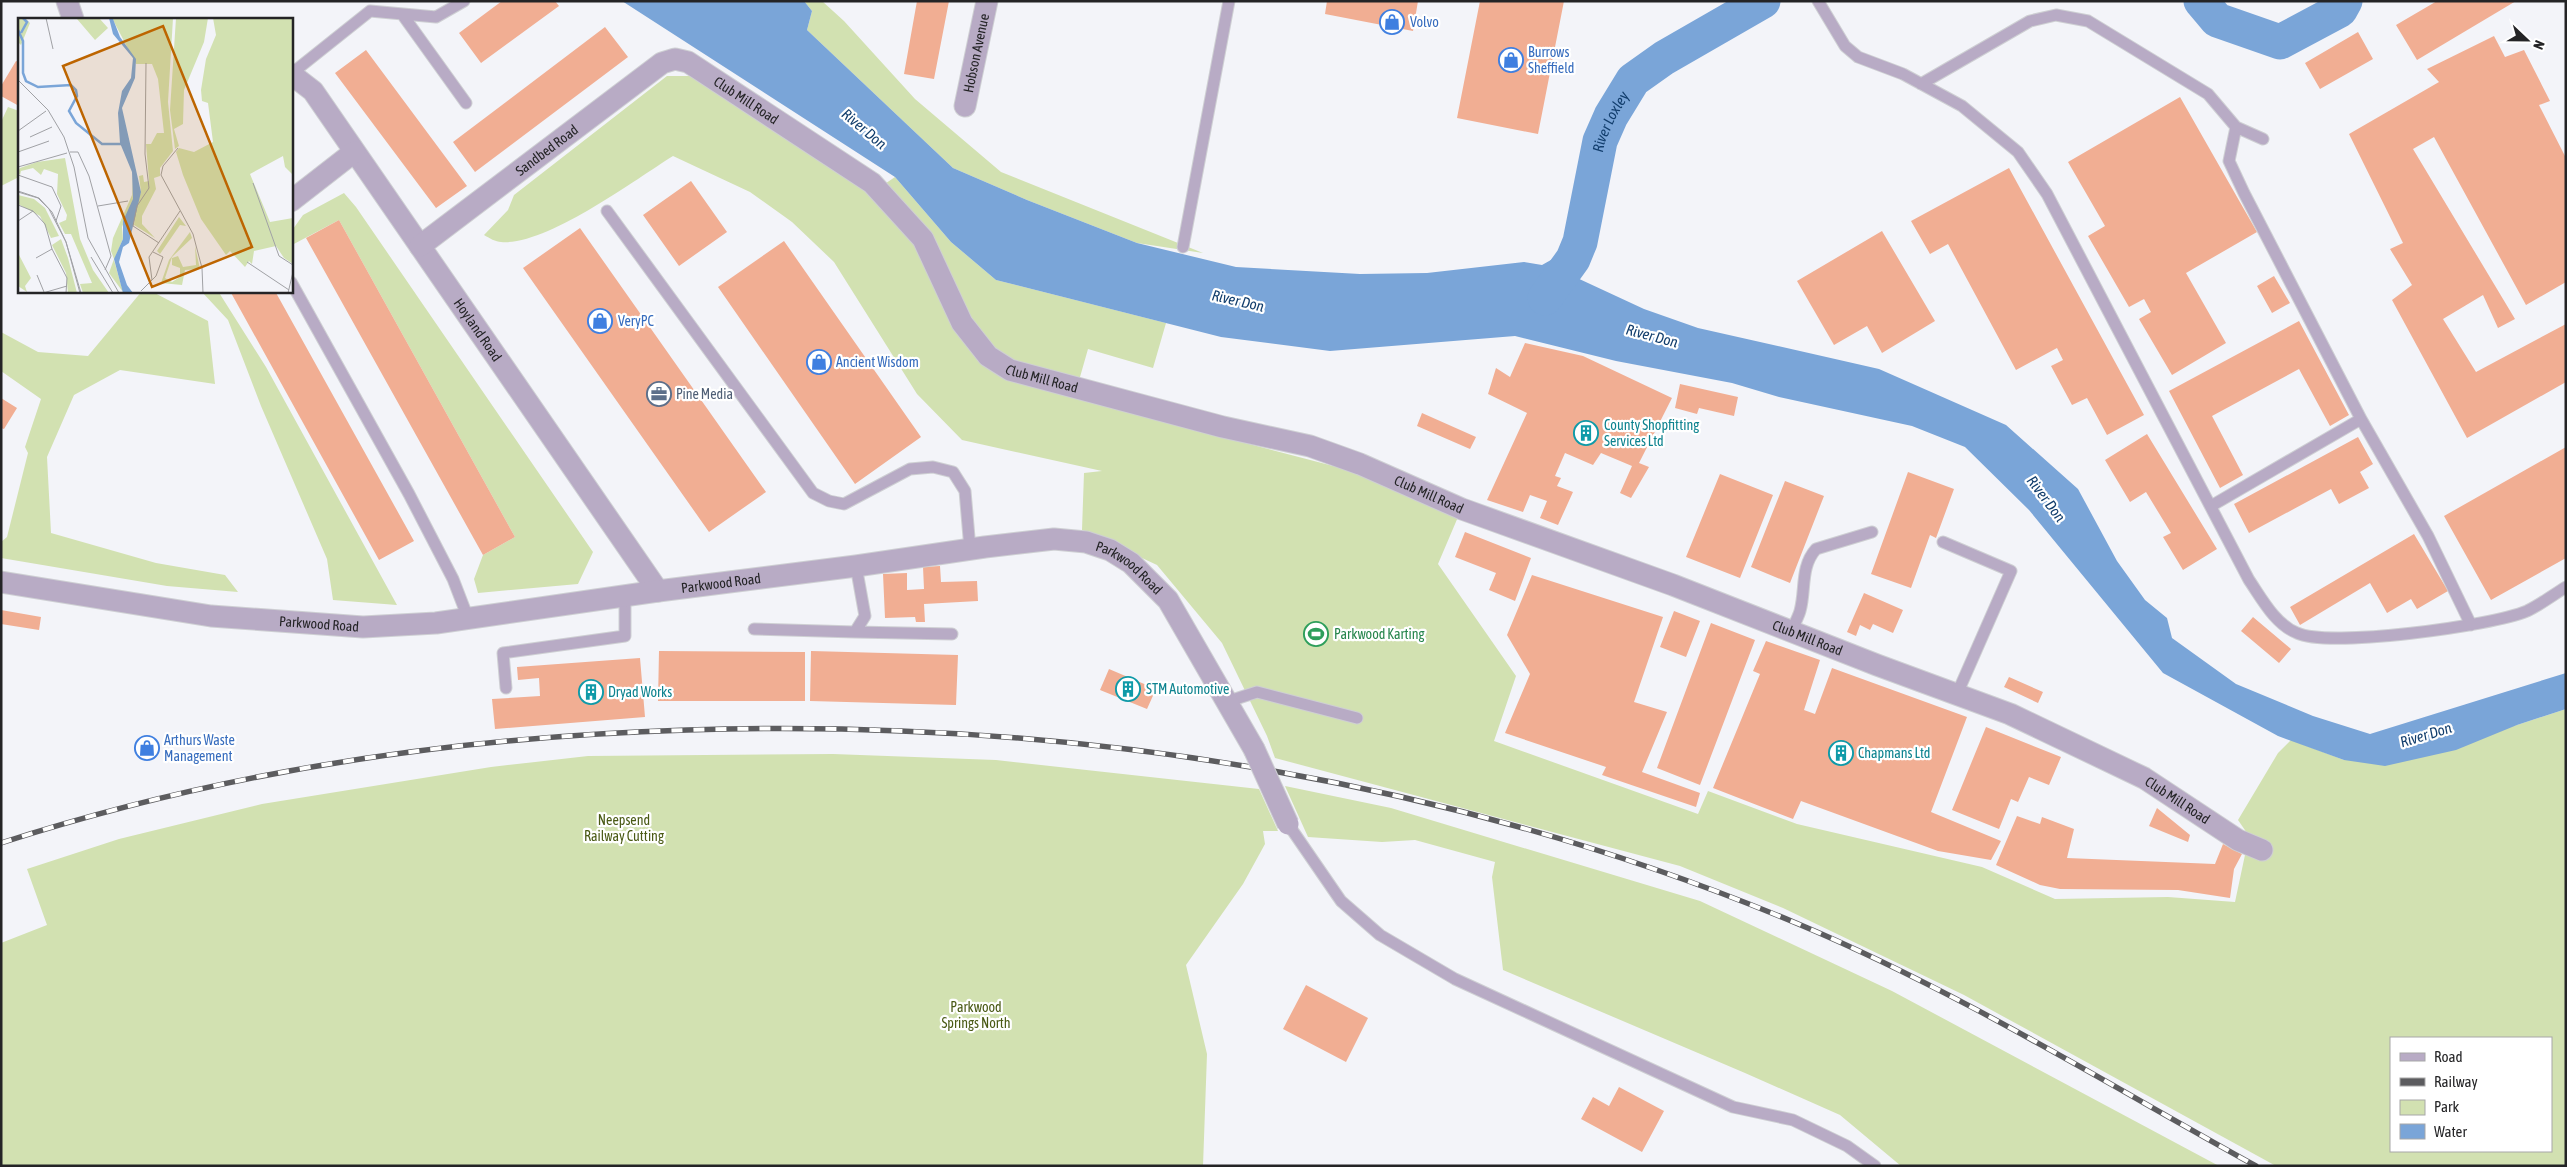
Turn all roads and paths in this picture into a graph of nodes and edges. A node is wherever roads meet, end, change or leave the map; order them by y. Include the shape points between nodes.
1 (67, 1) edge
2 (464, 1) edge
3 (987, 1) edge
4 (1229, 1) edge
5 (1819, 2) edge
6 (402, 14) junction
7 (73, 18) edge
8 (675, 59) joint
9 (292, 73) edge
10 (292, 75) edge
11 (1921, 84) junction
12 (466, 103) dead end
13 (965, 106) dead end
14 (2236, 127) junction
15 (2263, 139) dead end
16 (354, 152) junction
17 (292, 200) edge
18 (607, 210) dead end
19 (420, 246) junction
20 (1183, 248) dead end
21 (292, 284) edge
22 (2361, 419) junction
23 (2211, 506) junction
24 (1872, 532) dead end
25 (1943, 542) dead end
26 (970, 549) junction
27 (856, 566) junction
28 (1, 582) edge
29 (2566, 587) edge
30 (658, 591) junction
31 (624, 596) junction
32 (468, 618) junction
33 (2471, 625) junction
34 (754, 629) dead end
35 (1792, 630) junction
36 (855, 632) junction
37 (952, 634) dead end
38 (506, 688) dead end
39 (1957, 694) junction
40 (1226, 702) junction
41 (1357, 718) dead end
42 (1288, 824) joint
43 (2262, 850) dead end
44 (1875, 1166) edge

1 - 7 street
2 - 6 lane via 436,17
3 - 13 street, Hobson Avenue
4 - 20 lane
5 - 11 lane via 1845,46 1858,57
6 - 9 lane via 370,11
6 - 12 lane
8 - 19 street, Sandbed Road via 662,63
8 - 35 street, Club Mill Road via 688,62 872,183 923,239 962,323 988,356 1010,370 1223,427 1310,446 1360,464 1462,509
10 - 16 street, Hoyland Road via 312,91
11 - 14 lane via 2030,21 2056,15 2088,21 2208,94
11 - 23 lane via 1962,106 2018,152 2048,194
14 - 15 lane
14 - 22 lane via 2230,161
16 - 17 street
16 - 19 street, Hoyland Road
18 - 26 lane via 813,493 844,504 910,469 933,466 952,472 965,491
19 - 30 street, Hoyland Road
21 - 32 lane via 413,502 453,579
22 - 23 lane
22 - 33 lane via 2428,536
23 - 33 lane via 2249,580 2275,617 2297,634 2343,640
24 - 35 lane via 1816,549 1811,555 1805,568 1800,611
25 - 39 lane via 2011,571
26 - 27 street, Parkwood Road
26 - 40 street, Parkwood Road via 1054,539 1086,542 1110,550 1132,563 1168,600
27 - 30 street, Parkwood Road
27 - 36 lane via 864,616
28 - 32 street, Parkwood Road via 211,616 363,627
29 - 33 lane via 2526,611
30 - 31 street, Parkwood Road
31 - 32 street, Parkwood Road
31 - 38 lane via 625,636 503,653
34 - 36 lane
35 - 39 street, Club Mill Road
36 - 37 lane
39 - 43 street, Club Mill Road via 2010,714 2106,758 2144,778 2238,840
40 - 41 lane via 1257,692
40 - 42 street, Parkwood Road, bridge via 1254,749
42 - 44 lane via 1341,901 1380,935 1454,979 1732,1107 1793,1120 1847,1146

